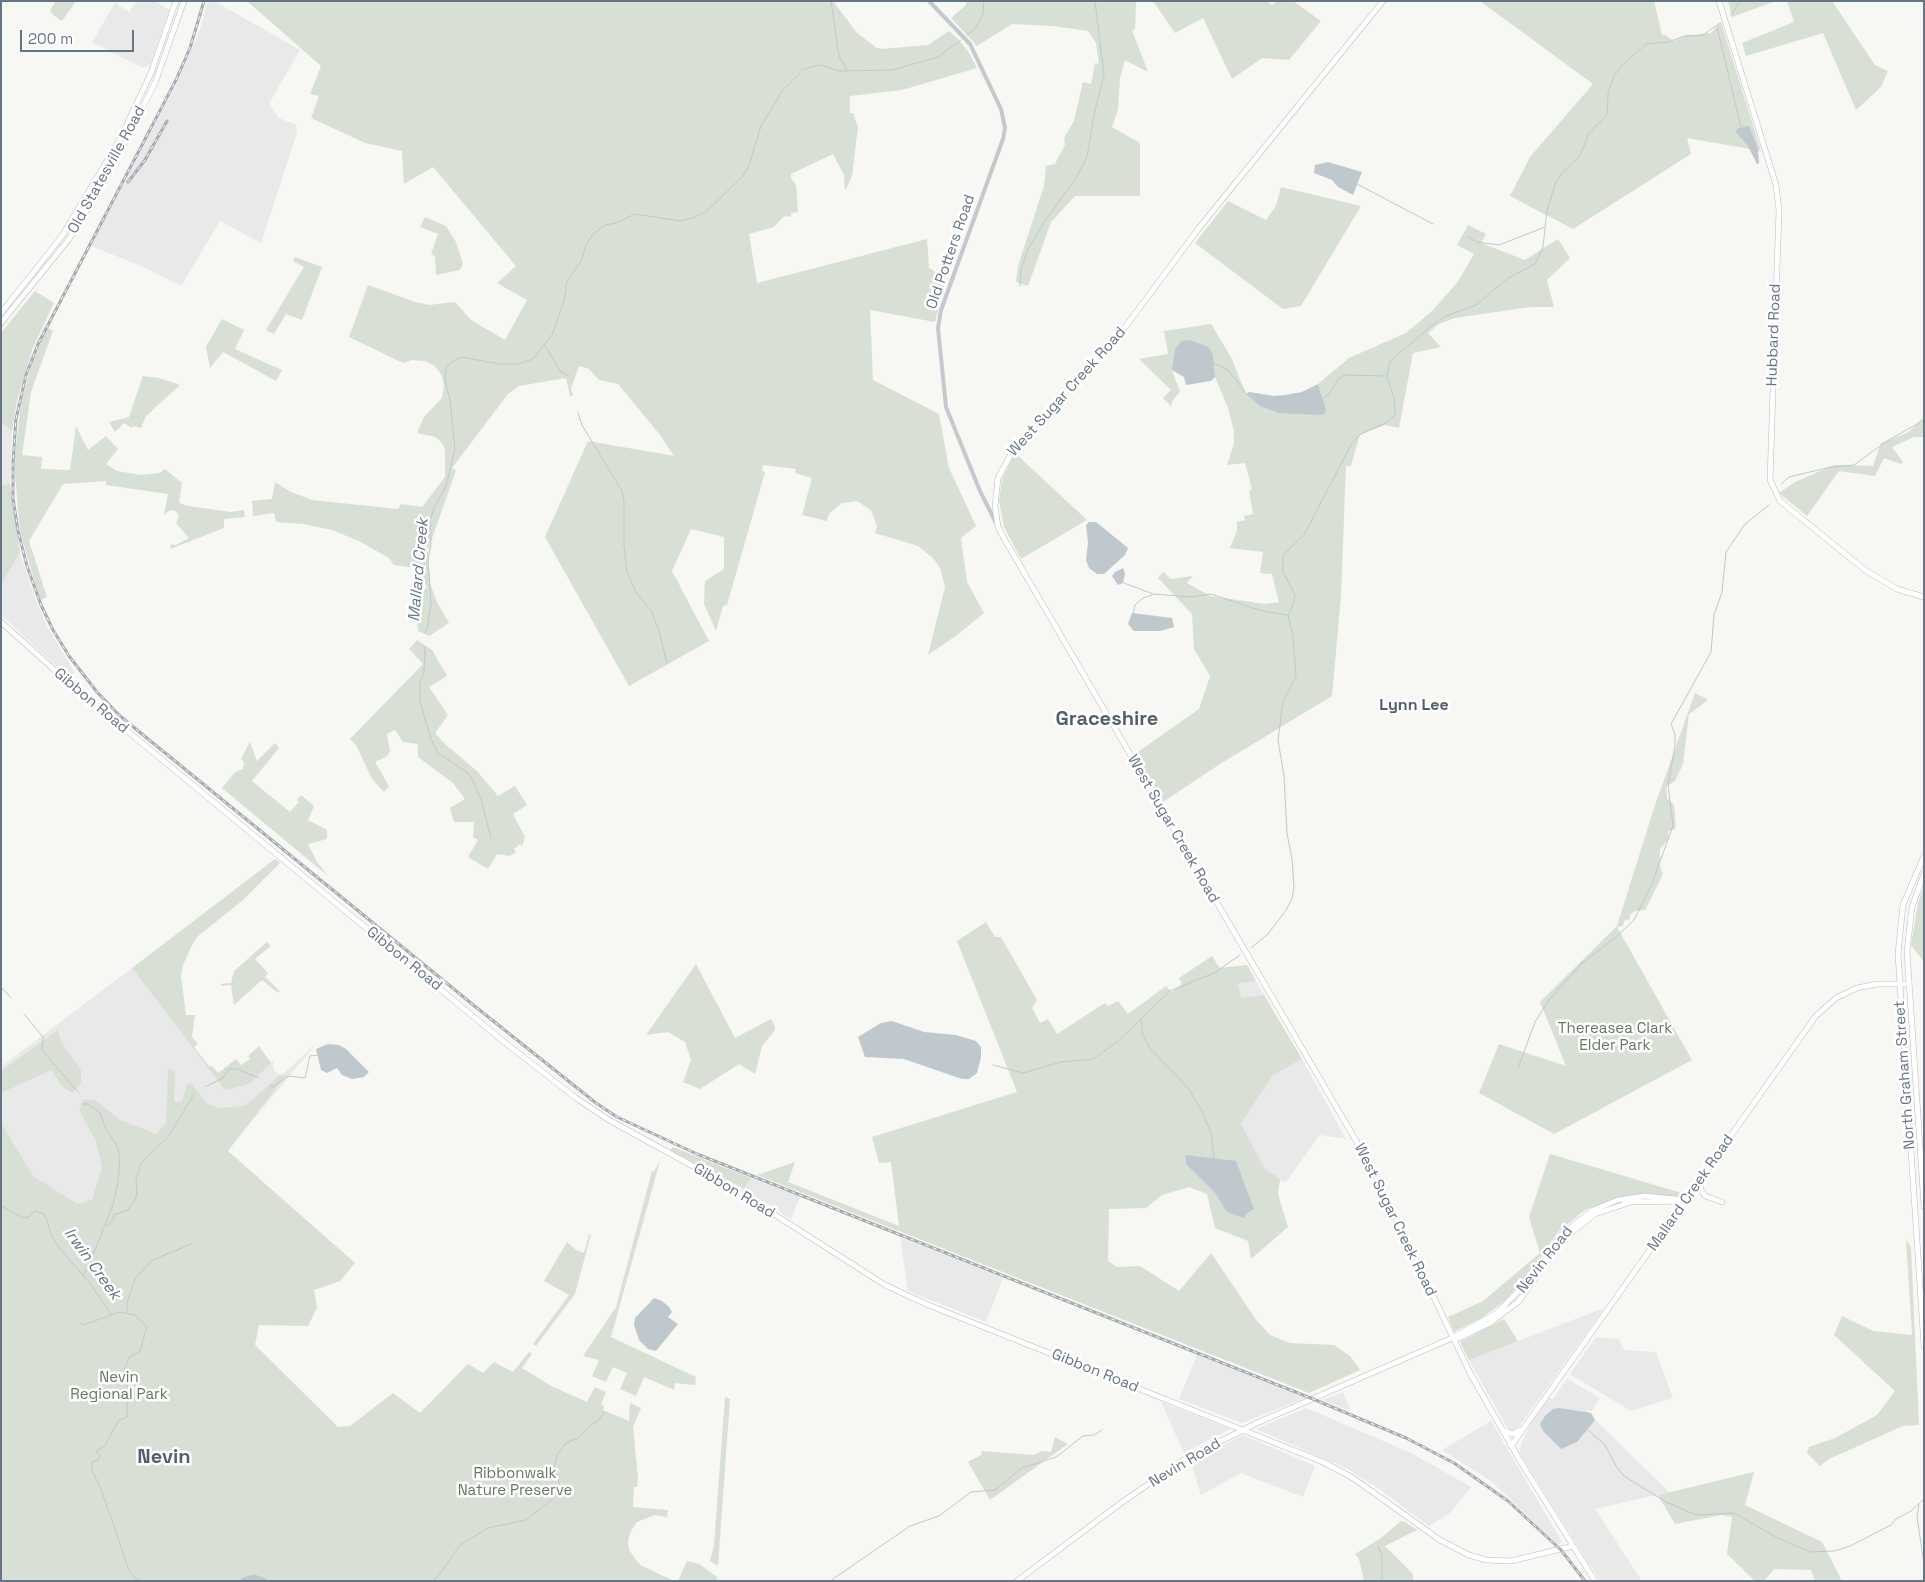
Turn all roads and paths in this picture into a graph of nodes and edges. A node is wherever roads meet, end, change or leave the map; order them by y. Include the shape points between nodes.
1 (176, 1) edge
2 (184, 1) edge
3 (929, 1) edge
4 (1383, 1) edge
5 (1719, 1) edge
6 (1, 313) edge
7 (1, 323) edge
8 (995, 501) junction
9 (986, 503) junction
10 (998, 527) junction
11 (1924, 597) edge
12 (1, 622) edge
13 (1924, 856) edge
14 (1924, 874) edge
15 (1899, 983) junction
16 (1908, 984) junction
17 (1704, 1175) junction
18 (1686, 1200) junction
19 (1663, 1202) junction
20 (1722, 1202) dead end
21 (1924, 1206) edge
22 (1676, 1214) junction
23 (1452, 1338) junction
24 (1924, 1346) edge
25 (1544, 1399) junction
26 (1243, 1430) junction
27 (1503, 1431) junction
28 (1511, 1446) junction
29 (1573, 1546) junction
30 (1017, 1581) edge
31 (1595, 1581) edge

1 - 6 main road, Old Statesville Road via 151,73 115,148 62,236
2 - 7 main road, Old Statesville Road via 155,83 88,209 69,239
3 - 9 street, Old Potters Road via 970,44 1002,109 1005,128 941,310 938,328 946,406
4 - 8 main road, West Sugar Creek Road via 1199,228 1123,330 1016,445 1001,470
5 - 11 main road, Hubbard Road via 1776,185 1779,210 1770,480 1780,501 1865,570 1898,589
8 - 9 street
8 - 10 main road, West Sugar Creek Road
9 - 10 street, Old Potters Road
10 - 23 main road, West Sugar Creek Road via 1372,1168
12 - 26 main road, Gibbon Road via 68,682 503,1041 594,1110 733,1188 902,1294
13 - 15 main road via 1908,888 1900,917
14 - 16 main road via 1909,923
15 - 16 main road, Mallard Creek Road
15 - 17 main road, Mallard Creek Road via 1856,988 1836,998 1820,1012
15 - 24 main road, North Graham Street
16 - 21 main road, North Graham Street
17 - 18 main road, Mallard Creek Road
17 - 20 main road via 1701,1190
18 - 19 main road, Nevin Road
18 - 22 main road, Mallard Creek Road
18 - 23 main road, Nevin Road via 1637,1197 1592,1210 1560,1236 1504,1308
19 - 22 main road via 1672,1206
19 - 23 main road, Nevin Road via 1620,1204 1584,1221 1563,1239 1519,1301 1490,1323 1459,1338
22 - 25 main road, Mallard Creek Road
23 - 26 main road, Nevin Road
23 - 27 main road, West Sugar Creek Road
25 - 27 main road via 1516,1433 1510,1435
25 - 28 main road, Mallard Creek Road
26 - 29 main road, Gibbon Road via 1343,1472 1440,1540 1469,1555 1486,1560 1511,1561
26 - 30 main road, Nevin Road via 1174,1466
27 - 28 main road, West Sugar Creek Road
28 - 29 main road, West Sugar Creek Road
29 - 31 main road, West Sugar Creek Road

